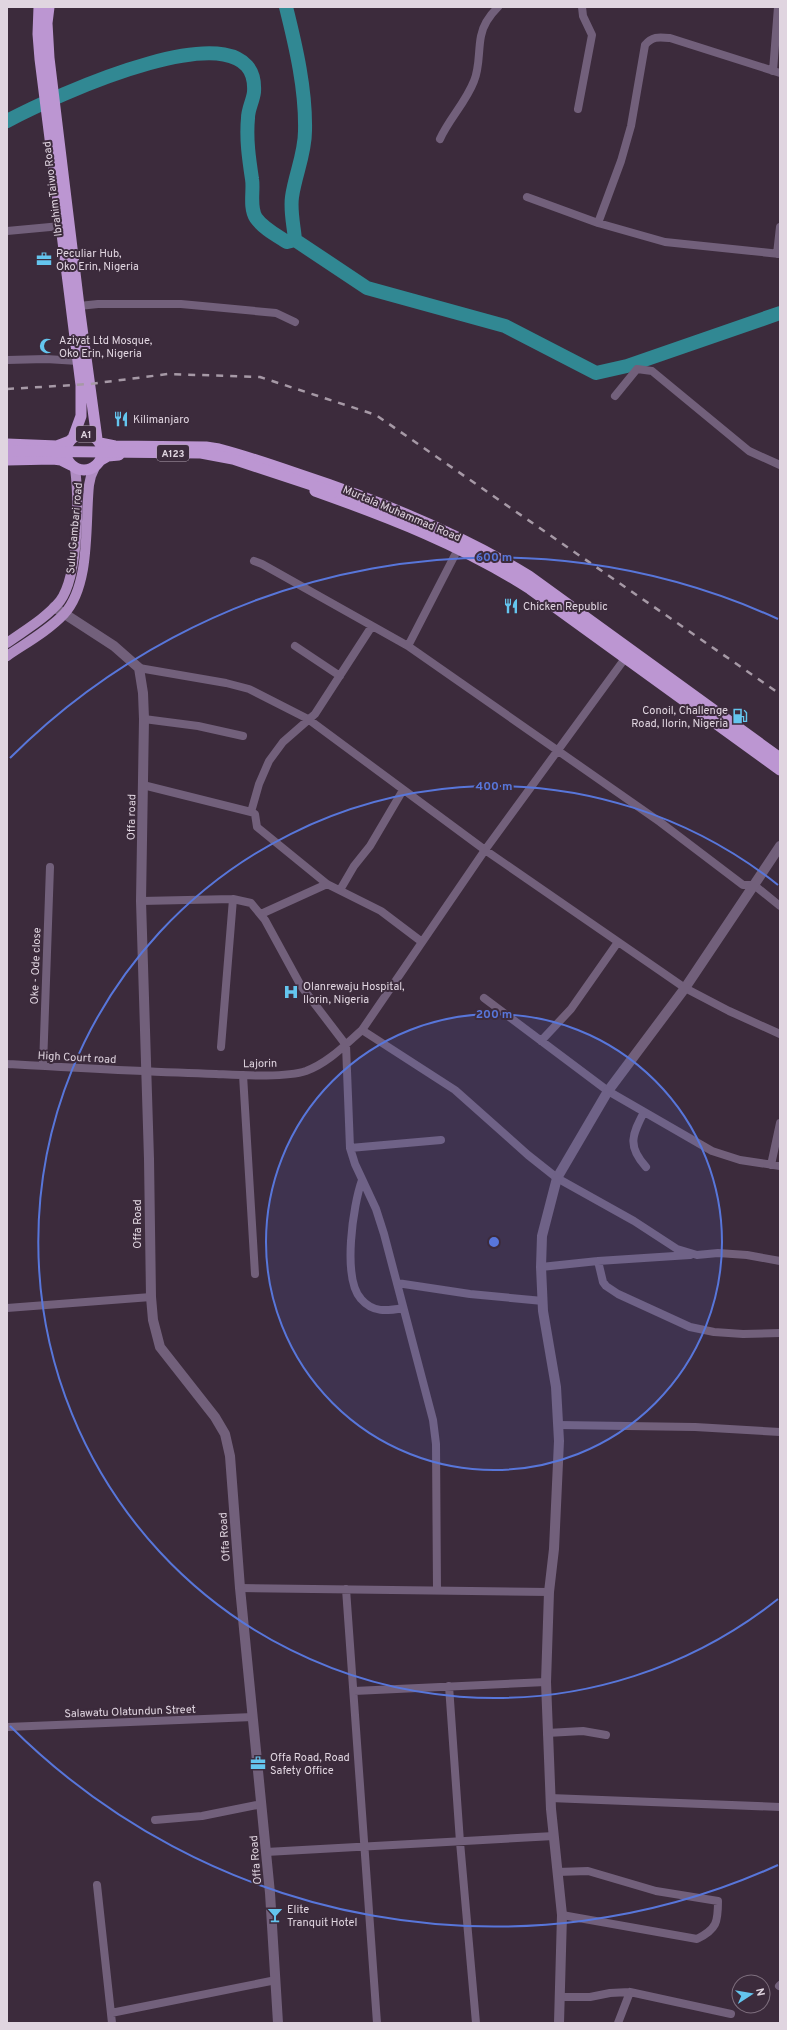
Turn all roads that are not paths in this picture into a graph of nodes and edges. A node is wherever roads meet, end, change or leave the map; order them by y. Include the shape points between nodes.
1 (31, 7) edge
2 (38, 7) edge
3 (49, 7) edge
4 (498, 7) edge
5 (582, 7) edge
6 (778, 7) edge
7 (38, 27) junction
8 (45, 59) junction
9 (776, 72) edge
10 (52, 107) junction
11 (578, 109) dead end
12 (440, 140) dead end
13 (527, 197) dead end
14 (598, 223) junction
15 (61, 226) junction
16 (780, 227) edge
17 (7, 231) edge
18 (779, 254) edge
19 (79, 306) junction
20 (295, 322) dead end
21 (7, 360) edge
22 (78, 361) junction
23 (615, 396) dead end
24 (72, 439) junction
25 (99, 441) junction
26 (7, 444) edge
27 (7, 451) edge
28 (7, 456) edge
29 (7, 460) edge
30 (98, 463) junction
31 (780, 465) edge
32 (73, 466) junction
33 (333, 494) junction
34 (423, 528) junction
35 (458, 550) junction
36 (254, 561) dead end
37 (54, 607) junction
38 (64, 614) junction
39 (372, 626) junction
40 (7, 643) edge
41 (295, 646) dead end
42 (408, 646) junction
43 (7, 656) edge
44 (626, 658) junction
45 (139, 668) junction
46 (340, 676) junction
47 (144, 719) junction
48 (308, 719) junction
49 (243, 736) dead end
50 (557, 751) junction
51 (780, 758) edge
52 (780, 770) edge
53 (143, 785) junction
54 (403, 790) junction
55 (251, 812) junction
56 (780, 846) edge
57 (485, 850) junction
58 (50, 867) dead end
59 (327, 884) junction
60 (754, 885) junction
61 (340, 890) junction
62 (233, 899) junction
63 (141, 901) junction
64 (780, 906) edge
65 (261, 914) junction
66 (422, 942) junction
67 (618, 942) junction
68 (685, 988) junction
69 (484, 998) dead end
70 (362, 1030) junction
71 (780, 1034) edge
72 (541, 1041) junction
73 (346, 1045) junction
74 (221, 1048) dead end
75 (7, 1064) edge
76 (43, 1066) junction
77 (145, 1072) junction
78 (243, 1075) junction
79 (608, 1091) junction
80 (644, 1112) junction
81 (780, 1123) edge
82 (441, 1140) dead end
83 (350, 1148) junction
84 (771, 1165) junction
85 (780, 1166) edge
86 (646, 1167) dead end
87 (557, 1178) junction
88 (362, 1180) junction
89 (697, 1255) junction
90 (598, 1261) junction
91 (780, 1261) edge
92 (541, 1266) junction
93 (255, 1274) dead end
94 (397, 1284) junction
95 (151, 1297) junction
96 (543, 1301) junction
97 (7, 1308) edge
98 (403, 1308) junction
99 (780, 1333) edge
100 (559, 1426) junction
101 (780, 1432) edge
102 (240, 1588) junction
103 (346, 1589) junction
104 (437, 1590) junction
105 (549, 1592) junction
106 (546, 1682) junction
107 (449, 1686) junction
108 (354, 1691) junction
109 (253, 1717) junction
110 (7, 1727) edge
111 (547, 1733) junction
112 (606, 1735) dead end
113 (550, 1798) junction
114 (262, 1804) junction
115 (780, 1807) edge
116 (155, 1820) dead end
117 (554, 1836) junction
118 (460, 1842) junction
119 (366, 1848) junction
120 (266, 1852) junction
121 (557, 1872) junction
122 (97, 1885) dead end
123 (562, 1915) junction
124 (276, 1980) junction
125 (630, 1992) junction
126 (560, 1997) junction
127 (111, 2013) junction
128 (731, 2014) dead end
129 (112, 2023) edge
130 (278, 2023) edge
131 (377, 2023) edge
132 (476, 2023) edge
133 (559, 2023) edge
134 (618, 2023) edge

1 - 7 highway
2 - 7 highway, Ibrahim Taiwo Road / A1
3 - 8 highway, Ibrahim Taiwo Road / A1
4 - 12 street via 488,19 481,36 474,82
5 - 11 street via 583,16 592,34
6 - 9 street
7 - 8 highway, Ibrahim Taiwo Road / A1
8 - 10 highway, Ibrahim Taiwo Road / A1
9 - 14 street via 670,38 655,37 649,40 645,45 631,126
10 - 15 highway, Ibrahim Taiwo Road / A1
10 - 19 highway, Ibrahim Taiwo Road / A1
13 - 14 street
14 - 18 street via 666,242
15 - 17 street
15 - 22 highway, Ibrahim Taiwo Road / A1
16 - 18 street
19 - 20 street via 181,304 276,313
19 - 25 highway, Ibrahim Taiwo Road / A1
21 - 22 street
22 - 24 highway, Ibrahim Taiwo Road / A1 via 82,396 81,416
23 - 31 street via 637,369 652,371 749,451
24 - 25 highway, A1 via 86,434
24 - 26 highway via 57,446
24 - 32 highway, A1 via 66,453
25 - 30 highway, A1 via 102,451
25 - 34 highway, Murtala Muhammad Road / A1 via 115,446 206,446 219,449 352,492
27 - 33 highway, Murtala Muhammad Road / A123, bridge via 201,453 233,459
28 - 33 highway, Murtala Muhammad Road / A123 via 217,460
29 - 32 highway via 53,459
30 - 32 highway, A1 via 87,470
30 - 34 highway, Murtala Muhammad Road / A1 via 108,456 117,455 214,457
30 - 38 main road, Sulu Gambari road via 90,476 80,587
32 - 37 main road via 77,508 72,566 66,588
33 - 34 highway, A123
34 - 35 highway, Murtala Muhammad Road / A1
34 - 51 highway, Murtala Muhammad Road / A1 via 485,552 528,576
35 - 42 street
35 - 44 highway, Murtala Muhammad Road / A1 via 518,581
36 - 39 street
37 - 38 street
37 - 40 main road
38 - 43 main road, Sulu Gambari road
38 - 45 street via 114,646
39 - 42 street
39 - 46 street
41 - 46 street
42 - 50 street
44 - 50 street, Lajorin
44 - 52 highway, Murtala Muhammad Road / A1
45 - 47 street, Offa road
45 - 48 street via 226,683 249,690
46 - 48 street via 315,714
47 - 49 street via 198,726
47 - 53 street, Offa road
48 - 54 street
48 - 55 street via 269,761
50 - 57 street, Lajorin
50 - 60 street via 660,822 743,885
53 - 55 street
53 - 63 street, Offa road
54 - 57 street
54 - 61 street
55 - 59 street via 255,814 257,827
56 - 60 street
57 - 66 street, Lajorin
57 - 67 street
58 - 76 street, Oke - Ode close
59 - 61 street
59 - 65 street
60 - 64 street
60 - 68 street
61 - 66 street via 388,916
62 - 63 street
62 - 65 street via 251,902
62 - 74 street
63 - 77 street, Offa road
65 - 73 street via 301,986
66 - 70 street, Lajorin
67 - 68 street
67 - 72 street via 571,1009
68 - 71 street
68 - 79 street
69 - 72 street
70 - 73 street, Lajorin
70 - 87 street via 455,1090
72 - 79 street
73 - 78 street, Lajorin via 321,1064 305,1071
73 - 83 street
75 - 76 street, High Court road
76 - 77 street, High Court road
77 - 78 street, Lajorin
77 - 95 street, Offa Road
78 - 93 street
79 - 80 street
79 - 87 street
80 - 84 street via 712,1151 740,1160
80 - 86 street via 633,1139 637,1157
81 - 84 street
82 - 83 street
83 - 88 street
84 - 85 street
87 - 89 street via 634,1221 676,1249
87 - 92 street via 542,1236
88 - 94 street via 376,1209
88 - 98 street via 352,1217 352,1277 360,1298 368,1306 385,1311
89 - 90 street
89 - 91 street via 747,1254
90 - 92 street
90 - 99 street via 606,1286 690,1327 743,1334
92 - 96 street
94 - 96 street
94 - 98 street
95 - 97 street
95 - 102 street, Offa Road via 155,1334 160,1347 216,1417 225,1434 230,1456
96 - 100 street
98 - 104 street via 433,1420 436,1444
100 - 101 street via 695,1427
100 - 105 street via 554,1549
102 - 103 street
102 - 109 street, Offa Road
103 - 104 street
103 - 108 street
104 - 105 street
105 - 106 street
106 - 107 street
106 - 111 street
107 - 108 street
107 - 118 street
108 - 119 street
109 - 110 street, Salawatu Olatundun Street
109 - 114 street, Offa Road
111 - 112 street via 583,1731
111 - 113 street
113 - 115 street
113 - 117 street
114 - 116 street via 202,1816
114 - 120 street, Offa Road
117 - 118 street
117 - 121 street
118 - 119 street
118 - 132 street
119 - 120 street
119 - 131 street
120 - 124 street, Offa Road
121 - 123 street
121 - 123 street via 588,1871 656,1891 718,1901 716,1924 708,1934 697,1939
122 - 127 street via 106,1987
123 - 126 street
124 - 127 street
124 - 130 street, Offa Road
125 - 126 street via 590,1997
125 - 128 street
125 - 134 street
126 - 133 street
127 - 129 street

